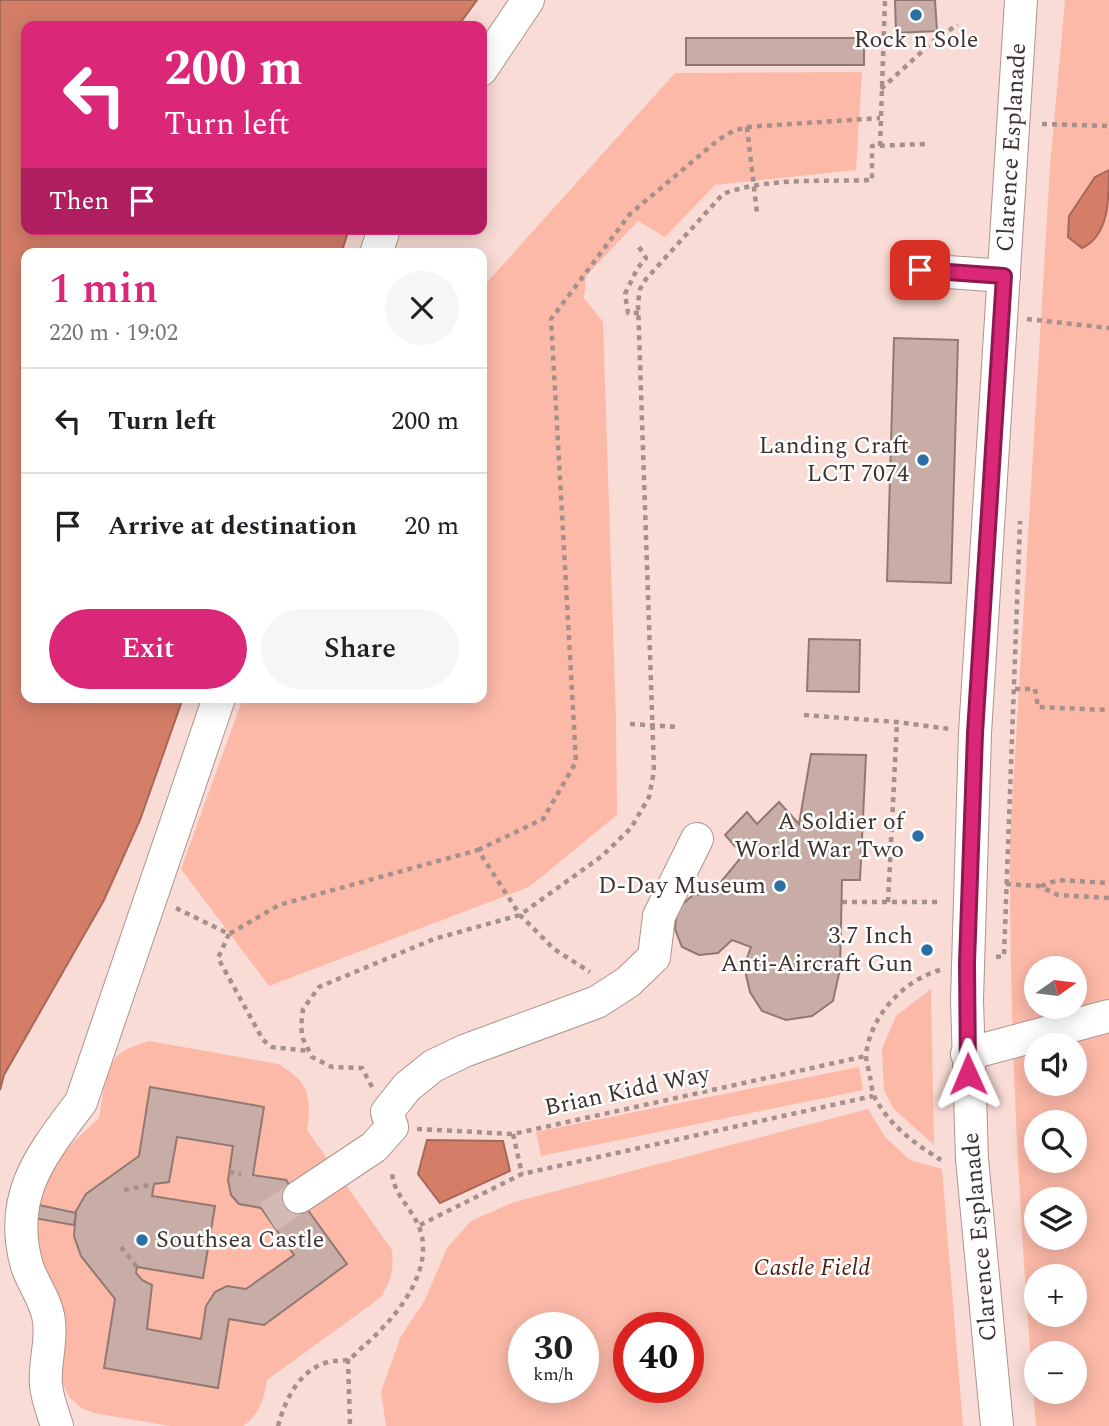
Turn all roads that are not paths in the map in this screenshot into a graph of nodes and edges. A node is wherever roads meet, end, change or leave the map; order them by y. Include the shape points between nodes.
1 (528, 0) edge
2 (1021, 0) edge
3 (487, 61) edge
4 (920, 270) dead end
5 (1004, 276) junction
6 (217, 703) edge
7 (697, 839) dead end
8 (1109, 1016) edge
9 (967, 1054) junction
10 (299, 1197) tunnel mouth
11 (57, 1426) edge
12 (997, 1426) edge

1 - 3 street
2 - 5 street, Clarence Esplanade
4 - 5 street
5 - 9 street, Clarence Esplanade via 975,733
6 - 11 street via 81,1102 24,1193 21,1237 49,1320 46,1386
7 - 10 street via 659,916 654,957 628,982 597,1002 433,1066 407,1087 374,1147
8 - 9 street
9 - 12 street, Clarence Esplanade

